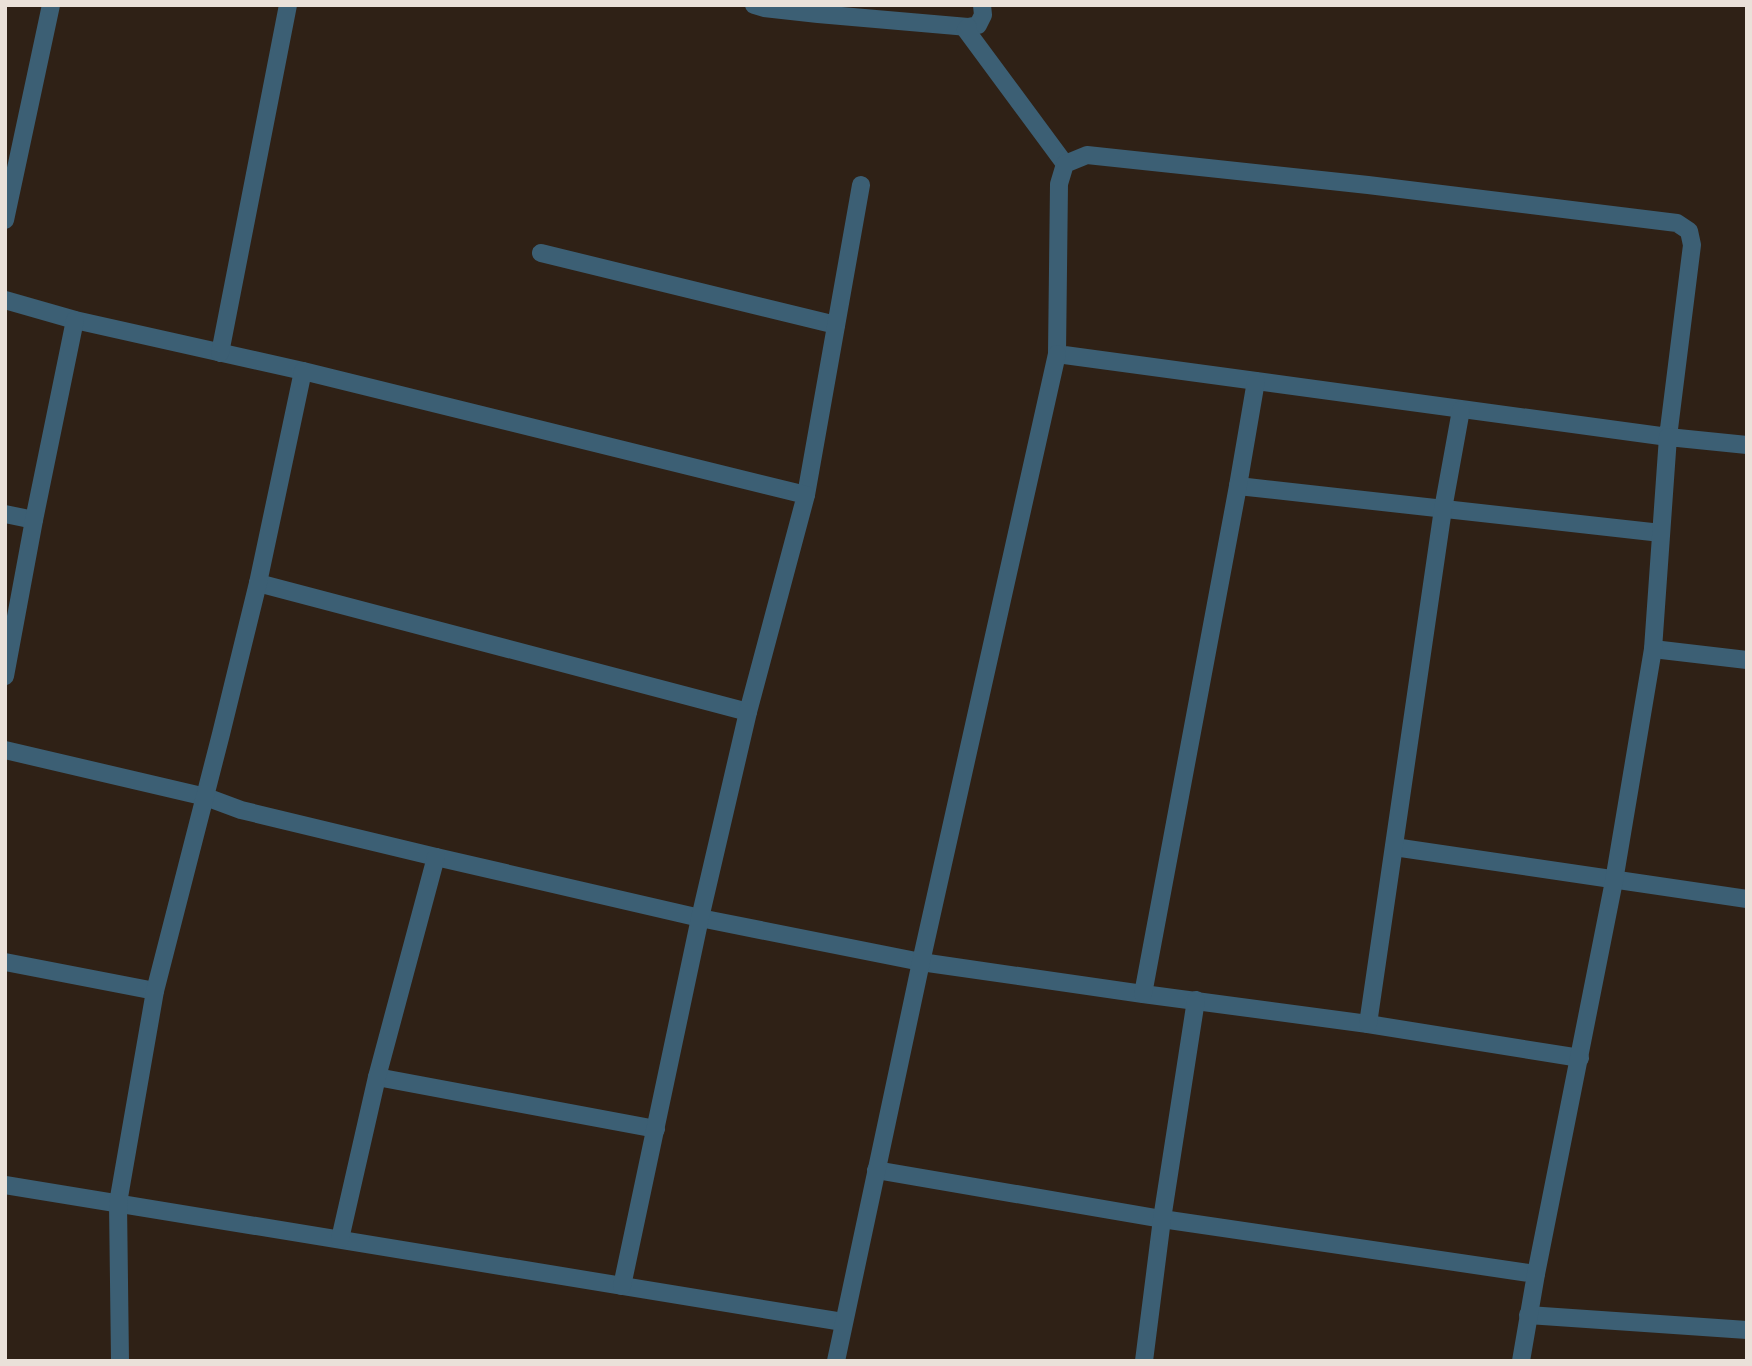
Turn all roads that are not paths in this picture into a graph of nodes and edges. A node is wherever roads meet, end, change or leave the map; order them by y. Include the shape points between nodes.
1 (51, 5) edge
2 (288, 5) edge
3 (754, 5) edge
4 (982, 5) edge
5 (968, 27) junction
6 (1065, 164) junction
7 (862, 185) dead end
8 (5, 220) edge
9 (541, 253) dead end
10 (5, 300) edge
11 (75, 320) junction
12 (836, 325) junction
13 (220, 353) junction
14 (1057, 354) junction
15 (303, 371) junction
16 (1256, 381) junction
17 (1461, 410) junction
18 (1668, 437) junction
19 (1747, 445) edge
20 (1238, 486) junction
21 (806, 495) junction
22 (1443, 509) junction
23 (5, 514) edge
24 (34, 520) junction
25 (1661, 533) junction
26 (258, 583) junction
27 (1653, 649) junction
28 (1747, 660) edge
29 (5, 676) edge
30 (748, 712) junction
31 (5, 750) edge
32 (206, 797) junction
33 (1394, 847) junction
34 (436, 857) junction
35 (1614, 881) junction
36 (1747, 900) edge
37 (700, 918) junction
38 (5, 962) edge
39 (921, 962) junction
40 (155, 990) junction
41 (1143, 994) junction
42 (1196, 1000) junction
43 (1368, 1024) junction
44 (1580, 1058) junction
45 (377, 1077) junction
46 (656, 1129) junction
47 (876, 1170) junction
48 (5, 1185) edge
49 (118, 1203) junction
50 (1162, 1219) junction
51 (340, 1240) junction
52 (1536, 1274) junction
53 (622, 1286) junction
54 (1528, 1315) junction
55 (843, 1322) junction
56 (1747, 1330) edge
57 (121, 1361) edge
58 (836, 1361) edge
59 (1144, 1361) edge
60 (1521, 1361) edge

1 - 8 street
2 - 13 street
3 - 5 street
4 - 5 street via 978,24
5 - 6 street
6 - 14 street via 1059,184
6 - 18 street via 1087,155 1676,223 1689,231 1692,245
7 - 12 street
9 - 12 street
10 - 11 street
11 - 13 street
11 - 24 street
12 - 21 street
13 - 15 street
14 - 16 street
14 - 39 street
15 - 21 street
15 - 26 street
16 - 17 street
16 - 20 street
17 - 18 street
17 - 22 street
18 - 19 street
18 - 25 street
20 - 22 street
20 - 41 street
21 - 30 street
22 - 25 street
22 - 33 street
23 - 24 street
24 - 29 street
25 - 27 street
26 - 30 street
26 - 32 street
27 - 28 street
27 - 35 street
30 - 37 street
31 - 32 street
32 - 34 street
32 - 40 street
33 - 35 street
33 - 43 street
34 - 37 street
34 - 45 street
35 - 36 street
35 - 44 street
37 - 39 street
37 - 46 street
38 - 40 street
39 - 41 street
39 - 47 street
40 - 49 street
41 - 42 street
42 - 43 street
42 - 50 street
43 - 44 street
44 - 52 street
45 - 46 street
45 - 51 street
46 - 53 street
47 - 50 street
47 - 55 street
48 - 49 street
49 - 51 street
49 - 57 street
50 - 52 street
50 - 59 street
51 - 53 street
52 - 54 street
53 - 55 street
54 - 56 street
54 - 60 street
55 - 58 street

